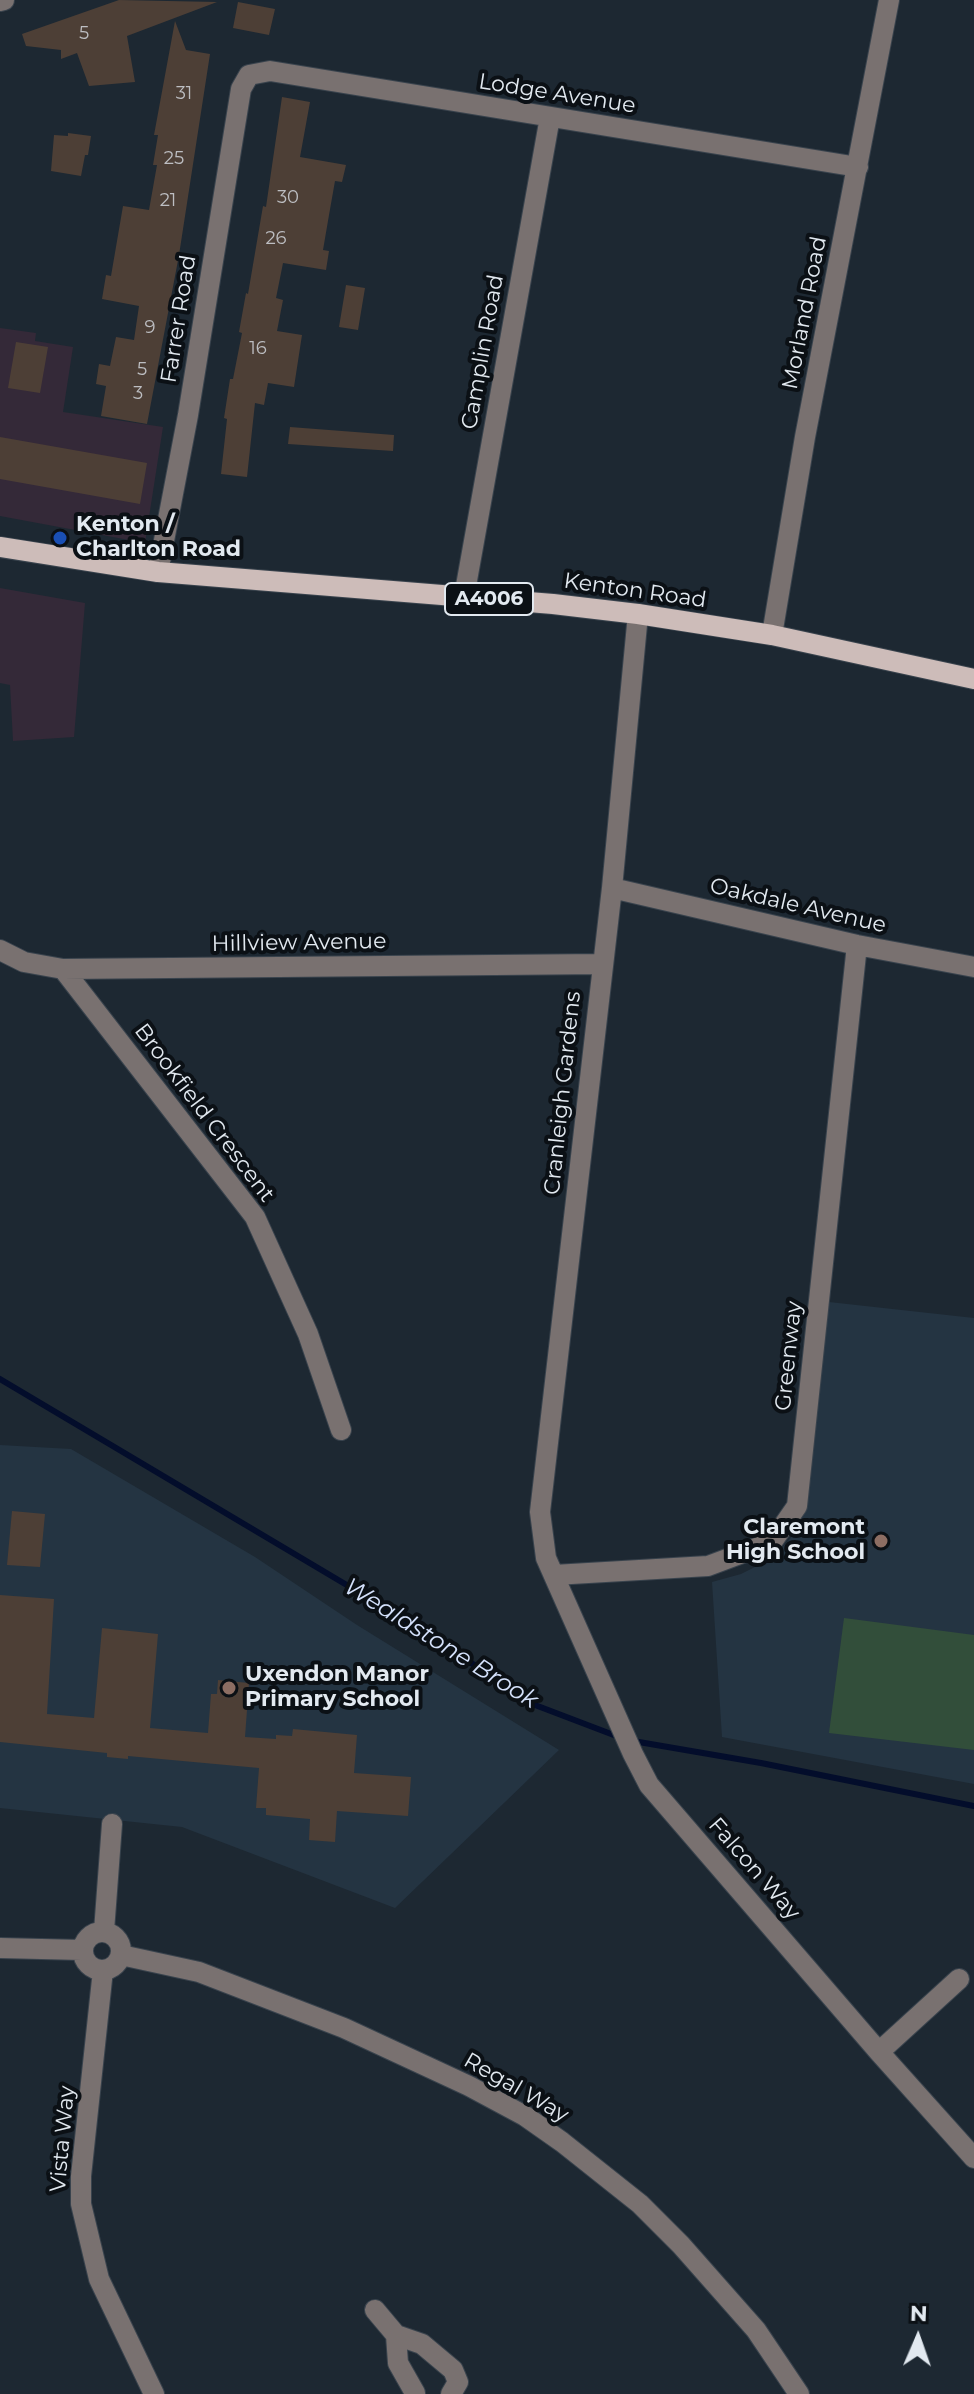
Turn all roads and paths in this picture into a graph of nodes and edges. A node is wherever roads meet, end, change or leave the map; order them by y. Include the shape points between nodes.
1 (889, 0) edge
2 (249, 75) joint
3 (550, 117) junction
4 (858, 167) junction
5 (0, 547) edge
6 (158, 572) junction
7 (464, 597) junction
8 (638, 614) junction
9 (772, 635) junction
10 (974, 679) edge
11 (612, 888) junction
12 (857, 945) junction
13 (0, 950) edge
14 (602, 964) junction
15 (974, 967) edge
16 (63, 969) junction
17 (341, 1430) dead end
18 (554, 1575) junction
19 (112, 1824) dead end
20 (104, 1931) junction
21 (0, 1948) edge
22 (82, 1950) junction
23 (121, 1955) junction
24 (103, 1970) junction
25 (959, 1979) dead end
26 (879, 2052) junction
27 (974, 2158) edge
28 (375, 2310) dead end
29 (396, 2335) junction
30 (154, 2394) edge
31 (415, 2394) edge
32 (451, 2394) edge
33 (799, 2394) edge

1 - 4 street, Morland Road
2 - 3 street, Lodge Avenue via 270,71
2 - 6 street, Farrer Road via 241,89
3 - 4 street, Lodge Avenue
3 - 7 street, Camplin Road
4 - 9 street, Morland Road
5 - 6 main road, Kenton Road / A4006
6 - 7 main road, Kenton Road / A4006
7 - 8 main road, Kenton Road / A4006
8 - 9 main road, Kenton Road / A4006
8 - 11 street, Cranleigh Gardens
9 - 10 main road, Kenton Road / A4006
11 - 12 street, Oakdale Avenue
11 - 14 street, Cranleigh Gardens
12 - 15 street, Oakdale Avenue
12 - 18 street, Greenway via 797,1506 772,1542 708,1566
13 - 16 street, Hillview Avenue via 24,962
14 - 16 street, Hillview Avenue
14 - 18 street, Cranleigh Gardens via 540,1512 546,1558
16 - 17 street, Brookfield Crescent via 255,1217 308,1334
18 - 26 street, Falcon Way via 649,1785
19 - 20 street
20 - 22 street via 89,1936
20 - 23 street via 118,1940
21 - 22 street
22 - 24 street via 90,1967
23 - 24 street
23 - 33 street, Regal Way via 199,1972 344,2028 525,2116 640,2204 671,2235 756,2330
24 - 30 street, Vista Way via 81,2204 99,2279
25 - 26 street
26 - 27 street, Falcon Way
28 - 29 street
29 - 31 street via 398,2363
29 - 32 street via 422,2344 453,2370 458,2382

